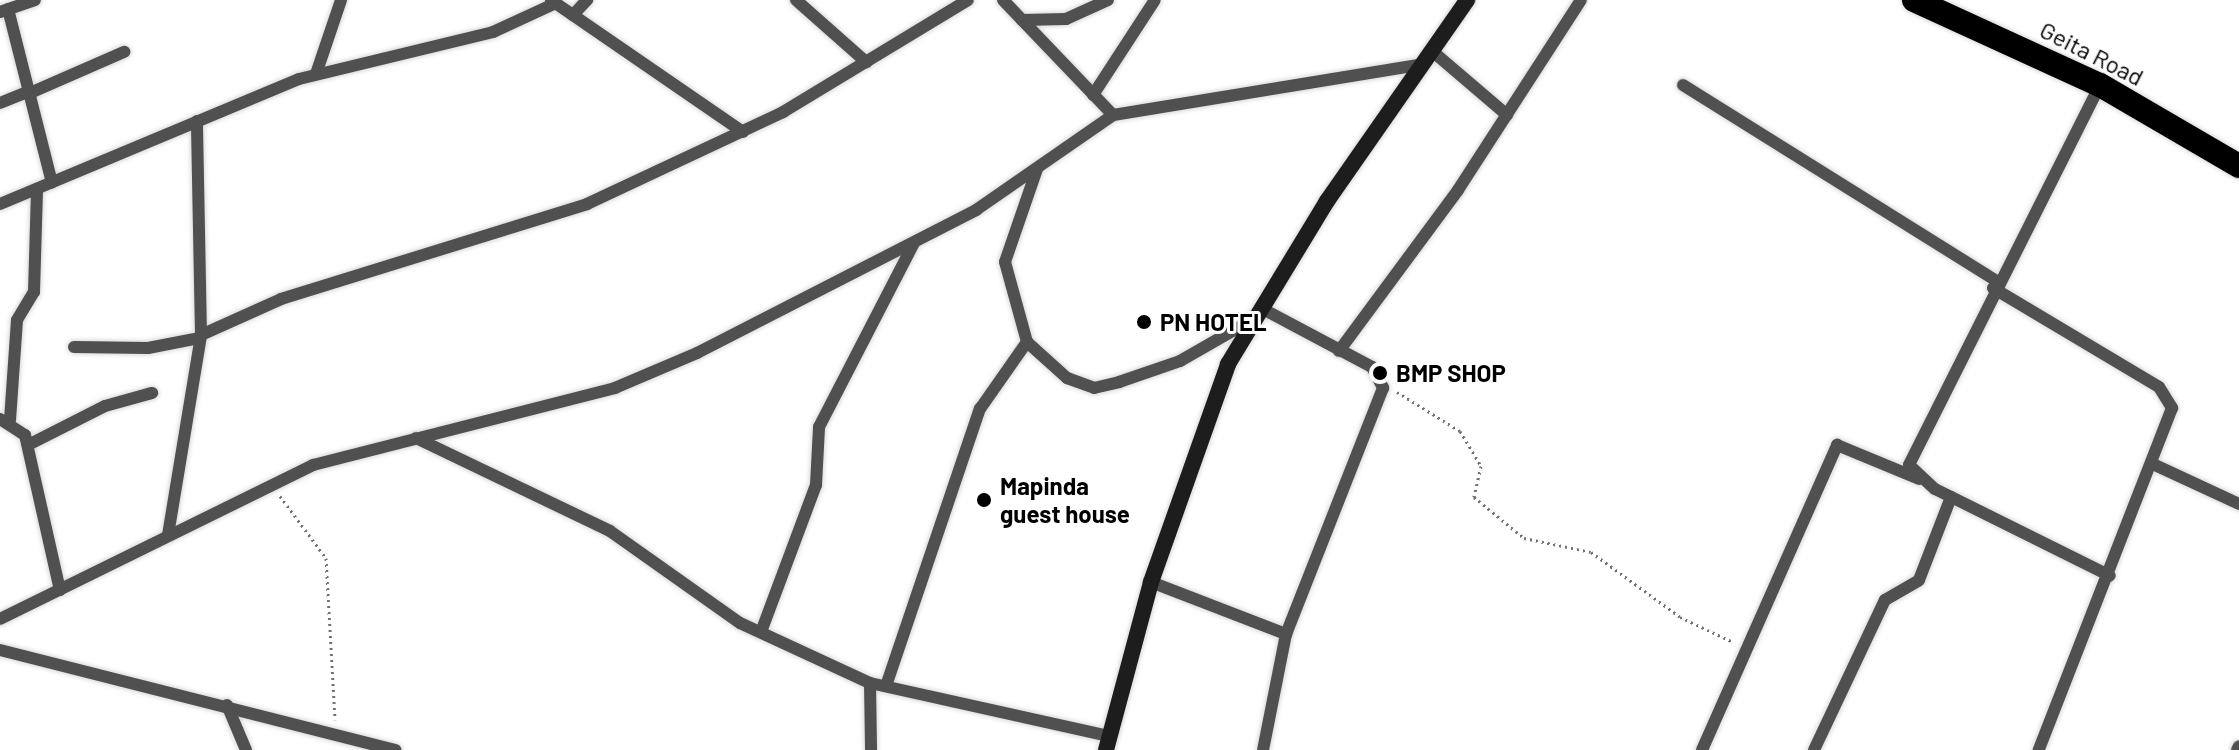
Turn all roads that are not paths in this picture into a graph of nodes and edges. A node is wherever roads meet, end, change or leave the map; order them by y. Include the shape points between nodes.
1 (341, 0) edge
2 (587, 0) edge
3 (796, 0) edge
4 (968, 0) edge
5 (1003, 0) edge
6 (1108, 0) edge
7 (1155, 0) edge
8 (1467, 0) edge
9 (1581, 0) edge
10 (1914, 0) edge
11 (29, 1) edge
12 (553, 2) edge
13 (4, 11) edge
14 (573, 15) junction
15 (1022, 20) junction
16 (1431, 50) junction
17 (124, 52) dead end
18 (866, 62) junction
19 (1420, 65) junction
20 (316, 74) junction
21 (1683, 85) dead end
22 (2100, 85) junction
23 (29, 92) junction
24 (1093, 95) junction
25 (0, 103) edge
26 (1113, 115) junction
27 (1507, 115) junction
28 (197, 121) junction
29 (743, 132) junction
30 (2239, 166) edge
31 (1037, 169) junction
32 (52, 183) junction
33 (37, 189) junction
34 (0, 204) edge
35 (914, 243) junction
36 (1995, 285) junction
37 (1258, 313) junction
38 (201, 336) junction
39 (1027, 342) junction
40 (74, 347) dead end
41 (1339, 351) junction
42 (152, 393) dead end
43 (5, 419) edge
44 (416, 438) junction
45 (28, 445) junction
46 (2155, 465) junction
47 (1922, 480) junction
48 (1951, 497) junction
49 (2239, 504) edge
50 (168, 535) junction
51 (2110, 576) junction
52 (1151, 582) junction
53 (60, 590) junction
54 (0, 619) edge
55 (761, 632) junction
56 (1286, 634) junction
57 (0, 650) edge
58 (870, 683) junction
59 (886, 686) junction
60 (227, 705) junction
61 (1108, 743) edge
62 (246, 750) edge
63 (396, 750) edge
64 (871, 750) edge
65 (1263, 750) edge
66 (1702, 750) edge
67 (1814, 750) edge
68 (2039, 750) edge

1 - 20 street
2 - 14 street
3 - 18 street
4 - 18 street
5 - 15 street
6 - 15 street via 1066,19
7 - 24 street
8 - 16 street
9 - 27 street
10 - 22 highway, Geita Road
11 - 13 street
12 - 14 street
12 - 20 street via 493,32
13 - 23 street
14 - 29 street
15 - 24 street
16 - 19 street
16 - 27 street
17 - 23 street
18 - 29 street
19 - 26 street
19 - 37 street
20 - 28 street
21 - 36 street
22 - 30 highway, Geita Road
22 - 36 street
23 - 25 street
23 - 32 street
24 - 26 street
26 - 31 street
27 - 41 street
28 - 32 street
28 - 38 street
29 - 38 street via 587,204 281,299
31 - 35 street
31 - 39 street via 1005,262
32 - 33 street
33 - 34 street
33 - 43 street via 34,292 17,320
35 - 44 street via 615,388
35 - 55 street via 819,427 816,485
36 - 46 street via 2167,394 2171,425
36 - 47 street via 1911,456
37 - 39 street via 1180,361 1094,388 1067,378
37 - 41 street
37 - 52 street via 1200,432
38 - 40 street via 156,348
38 - 50 street
39 - 59 street via 980,409
41 - 56 street via 1372,367 1383,384
42 - 45 street via 105,406
43 - 45 street
44 - 50 street via 373,445 271,485
44 - 55 street via 610,531 705,602
45 - 53 street
46 - 49 street
46 - 51 street
47 - 48 street
47 - 66 street via 1837,445
48 - 51 street
48 - 67 street via 1919,580 1885,600
50 - 53 street
51 - 68 street
52 - 56 street
52 - 61 street
53 - 54 street
55 - 58 street
56 - 65 street
57 - 60 street
58 - 59 street
58 - 64 street
59 - 61 street
60 - 62 street
60 - 63 street

